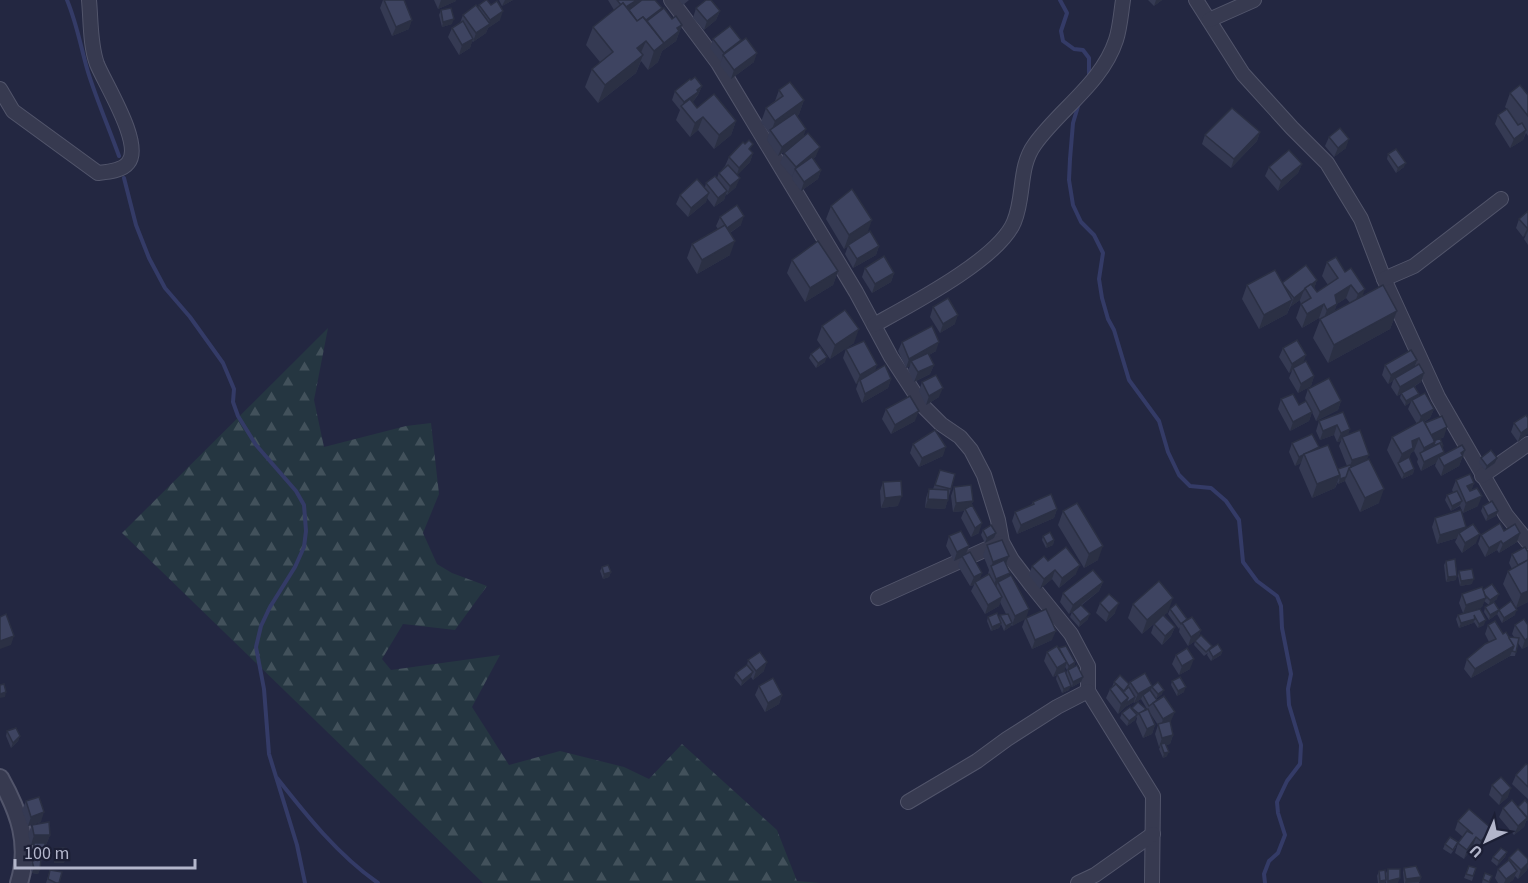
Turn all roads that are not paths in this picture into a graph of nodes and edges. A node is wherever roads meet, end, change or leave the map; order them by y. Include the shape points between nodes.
1 (89, 0) edge
2 (671, 0) edge
3 (1123, 0) edge
4 (1196, 0) edge
5 (1254, 0) edge
6 (1209, 20) junction
7 (0, 89) edge
8 (1501, 199) dead end
9 (1384, 279) junction
10 (874, 325) junction
11 (1528, 444) edge
12 (1482, 476) junction
13 (1002, 542) junction
14 (1528, 542) edge
15 (878, 598) dead end
16 (1088, 691) junction
17 (0, 778) edge
18 (908, 802) dead end
19 (1153, 834) junction
20 (19, 883) edge
21 (1078, 883) edge
22 (1152, 883) edge

1 - 7 street via 97,64 121,112 133,153 124,167 98,173 13,111
2 - 10 street via 718,63
3 - 10 street via 1116,41 1099,73 1035,144 1024,166 1022,193 1010,233 944,285
4 - 6 street
5 - 6 street
6 - 9 street via 1244,74 1327,163 1361,219
8 - 9 street via 1413,266
9 - 12 street via 1438,397
10 - 13 street via 923,406 971,450 984,475
11 - 12 street
12 - 14 street
13 - 15 street
13 - 16 street via 1071,634 1088,666
16 - 18 street
16 - 19 street via 1153,796
17 - 20 street via 22,828 25,850
19 - 21 street
19 - 22 street

